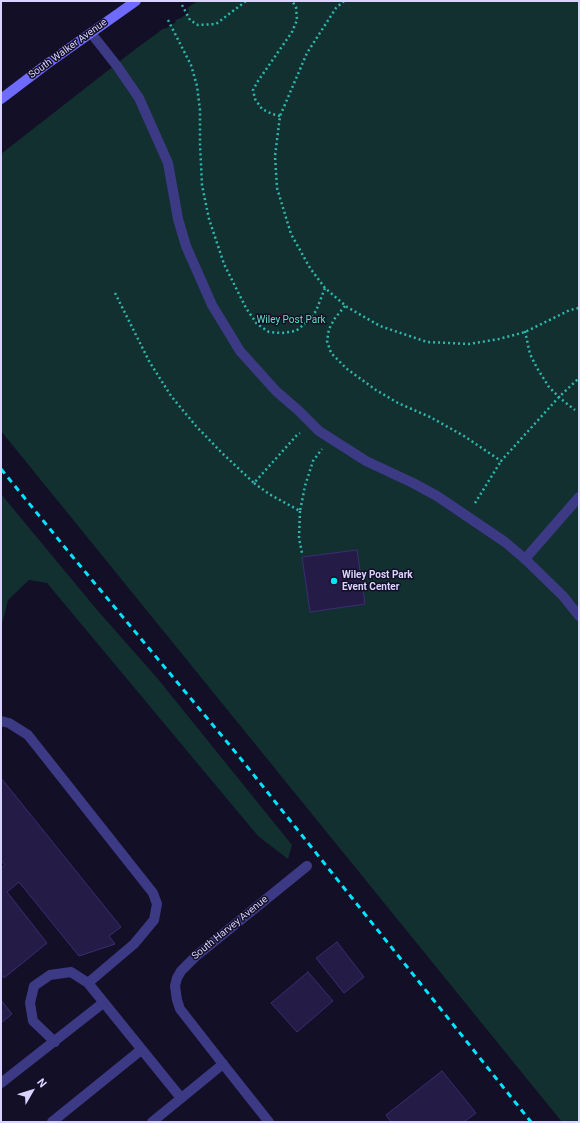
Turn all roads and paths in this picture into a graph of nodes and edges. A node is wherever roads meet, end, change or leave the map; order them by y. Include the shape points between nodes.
1 (136, 1) edge
2 (246, 1) edge
3 (292, 1) edge
4 (344, 1) edge
5 (182, 5) dead end
6 (168, 20) dead end
7 (91, 33) junction
8 (1, 99) edge
9 (280, 116) junction
10 (324, 288) junction
11 (115, 293) dead end
12 (345, 306) junction
13 (579, 308) edge
14 (525, 331) junction
15 (579, 378) edge
16 (559, 397) junction
17 (575, 410) dead end
18 (305, 435) dead end
19 (323, 446) dead end
20 (501, 461) junction
21 (254, 483) junction
22 (579, 497) edge
23 (300, 512) junction
24 (467, 516) junction
25 (302, 553) dead end
26 (525, 559) junction
27 (579, 616) edge
28 (1, 721) edge
29 (306, 866) dead end
30 (88, 984) junction
31 (103, 1003) junction
32 (55, 1042) junction
33 (141, 1050) junction
34 (223, 1064) junction
35 (1, 1083) edge
36 (181, 1098) junction
37 (52, 1122) edge
38 (152, 1122) edge
39 (269, 1122) edge

1 - 7 main road, South Walker Avenue
2 - 5 path via 216,24 198,25 190,20
3 - 9 path via 296,7 297,20 292,32 253,90 262,110
4 - 9 path via 336,8 306,53
6 - 10 path via 191,65 197,86 202,185 209,219 224,264 246,308 257,324 269,332 282,334 296,331 316,311
7 - 8 main road, South Walker Avenue
7 - 24 street via 139,98 168,163 178,219 188,252 212,305 240,351 276,392 319,431 366,460 437,496
9 - 10 path via 275,156 277,188 291,234
10 - 12 path
11 - 21 path via 149,361 171,396 201,432
12 - 14 path via 380,326 427,342 469,344
12 - 20 path via 329,329 328,341 331,353 347,369 376,390 464,436
13 - 14 path
14 - 16 path via 530,354 537,368
15 - 16 path
16 - 17 path
16 - 20 path
18 - 21 path via 297,435
19 - 23 path via 313,461
20 - 24 path
21 - 23 path
22 - 26 street
23 - 25 path via 299,538
24 - 26 street
26 - 27 street via 563,596
28 - 30 street via 28,735 153,893 157,904 154,920 134,944
29 - 34 street, South Harvey Avenue via 196,956 177,978 175,993 180,1010
30 - 31 street
30 - 32 street via 71,972 50,976 34,986 30,1003 33,1021
31 - 32 street
31 - 33 street
32 - 35 street
33 - 36 street
33 - 37 street
34 - 36 street
34 - 39 street, South Harvey Avenue
36 - 38 street

